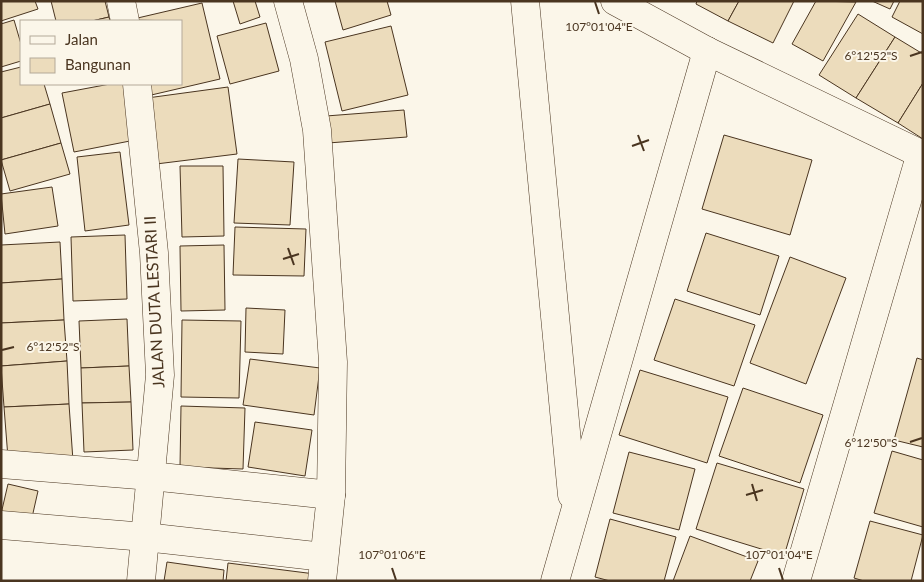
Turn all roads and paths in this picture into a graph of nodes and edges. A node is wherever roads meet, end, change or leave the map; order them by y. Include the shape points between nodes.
1 (121, 1) edge
2 (288, 1) edge
3 (525, 1) edge
4 (615, 1) edge
5 (125, 20) edge
6 (707, 51) junction
7 (137, 85) edge
8 (922, 154) edge
9 (1, 464) edge
10 (150, 476) junction
11 (331, 495) junction
12 (573, 510) junction
13 (1, 526) edge
14 (145, 537) junction
15 (323, 569) edge
16 (141, 581) edge
17 (555, 581) edge
18 (796, 581) edge

1 - 5 street
2 - 11 street via 304,59 317,130 333,362
3 - 12 street
4 - 6 street
6 - 8 street
6 - 12 street
7 - 10 street, JALAN DUTA LESTARI II via 154,253 160,375
8 - 18 street
9 - 10 street
10 - 11 street
10 - 14 street, JALAN DUTA LESTARI II
11 - 15 street
12 - 17 street
13 - 14 street
14 - 15 street
14 - 16 street, JALAN DUTA LESTARI II

